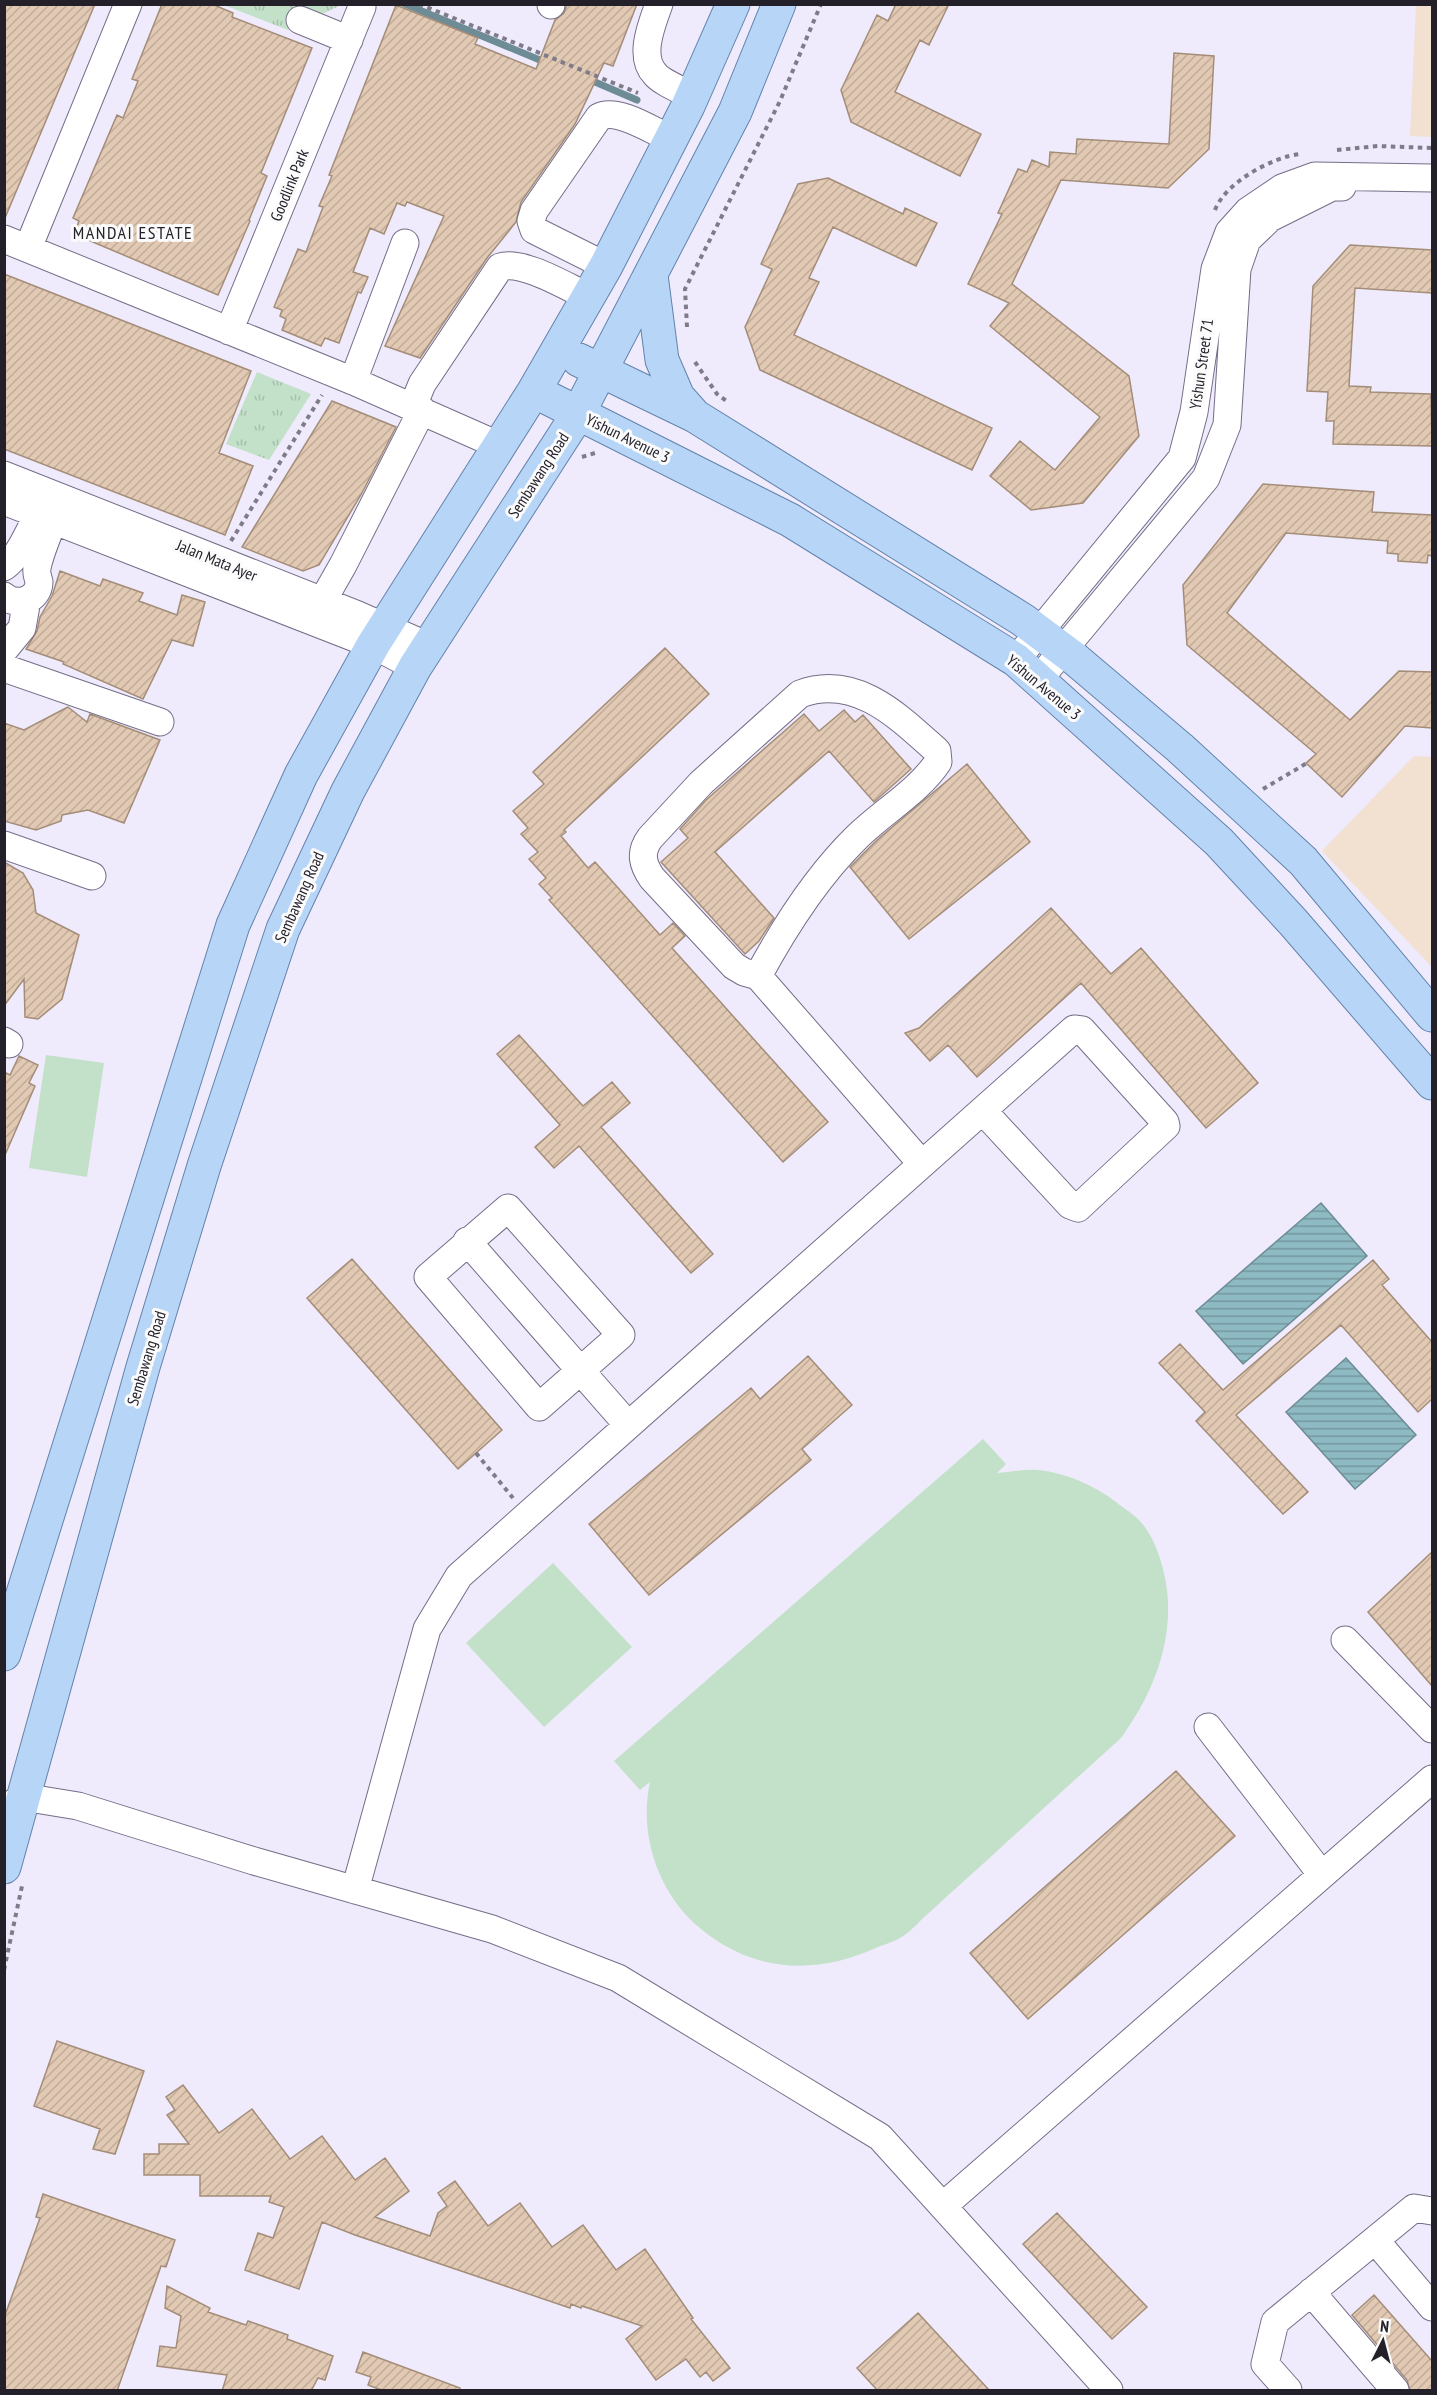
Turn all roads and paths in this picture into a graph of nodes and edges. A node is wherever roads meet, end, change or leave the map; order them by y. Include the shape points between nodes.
1 (128, 4) edge
2 (419, 4) edge
3 (659, 4) edge
4 (733, 4) edge
5 (779, 4) edge
6 (821, 4) edge
7 (362, 7) dead end
8 (300, 20) dead end
9 (349, 40) junction
10 (692, 96) junction
11 (647, 97) dead end
12 (671, 139) junction
13 (1432, 178) edge
14 (1432, 192) edge
15 (16, 243) edge
16 (405, 243) dead end
17 (606, 266) junction
18 (651, 275) junction
19 (587, 296) junction
20 (229, 331) junction
21 (688, 332) dead end
22 (559, 349) junction
23 (689, 354) dead end
24 (599, 370) junction
25 (344, 377) junction
26 (534, 391) junction
27 (735, 407) dead end
28 (417, 408) junction
29 (578, 414) junction
30 (695, 416) junction
31 (1193, 422) junction
32 (1227, 425) junction
33 (630, 439) junction
34 (498, 444) junction
35 (553, 453) junction
36 (4, 475) edge
37 (4, 501) edge
38 (46, 517) junction
39 (228, 544) dead end
40 (4, 567) edge
41 (16, 598) edge
42 (316, 611) junction
43 (379, 636) junction
44 (1052, 642) junction
45 (4, 650) edge
46 (421, 657) junction
47 (4, 668) edge
48 (1027, 670) junction
49 (160, 722) dead end
50 (1306, 763) dead end
51 (1242, 806) junction
52 (4, 844) edge
53 (92, 876) dead end
54 (758, 976) junction
55 (1432, 1015) edge
56 (1432, 1083) edge
57 (983, 1111) junction
58 (922, 1164) junction
59 (467, 1241) junction
60 (581, 1370) junction
61 (628, 1425) junction
62 (476, 1453) dead end
63 (527, 1515) junction
64 (1345, 1640) dead end
65 (4, 1654) edge
66 (1208, 1727) dead end
67 (1432, 1729) edge
68 (1432, 1779) edge
69 (14, 1803) edge
70 (4, 1867) edge
71 (1322, 1875) junction
72 (355, 1890) junction
73 (943, 2206) junction
74 (1432, 2211) edge
75 (1375, 2240) junction
76 (1311, 2292) junction
77 (1432, 2307) edge
78 (1109, 2391) edge
79 (1287, 2391) edge
80 (1395, 2391) edge

1 - 15 street
2 - 11 path
3 - 10 street via 647,54 654,74
4 - 10 main road
5 - 18 main road, Sembawang Road via 735,112
6 - 21 path via 780,101 685,289
7 - 9 street, Goodlink Park
8 - 9 street
9 - 20 street, Goodlink Park
10 - 12 main road
12 - 17 main road
12 - 17 street via 620,115 605,113 598,117 534,211 534,230
13 - 31 street, Yishun Street 71 via 1315,176 1282,188 1229,231 1215,269
14 - 32 street, Yishun Street 71 via 1332,187 1270,218 1247,240 1237,269
15 - 20 street
16 - 25 street
17 - 19 main road
18 - 24 main road, Sembawang Road
18 - 30 main road via 662,360 678,397
19 - 22 main road
19 - 28 street via 523,268 500,267 422,384
20 - 25 street
22 - 24 main road
22 - 26 main road
23 - 27 path via 717,394
24 - 29 main road, Sembawang Road
24 - 30 main road
25 - 28 street
25 - 39 path
26 - 29 main road, Yishun Avenue 3
26 - 34 main road
28 - 34 street
28 - 42 street via 343,565
29 - 33 main road, Yishun Avenue 3
29 - 35 main road, Sembawang Road
30 - 44 main road
31 - 32 street
31 - 44 street, Yishun Street 71 via 1182,458
32 - 44 street, Yishun Street 71 via 1206,478
33 - 35 main road via 592,439
33 - 48 main road, Yishun Avenue 3 via 790,520
34 - 43 main road
35 - 46 main road, Sembawang Road
36 - 42 street, Jalan Mata Ayer
37 - 38 street, Jalan Mata Ayer
38 - 40 street
38 - 41 street via 36,572 39,583 35,593
38 - 42 street, Jalan Mata Ayer
41 - 45 street via 22,628
42 - 43 street, Jalan Mata Ayer
43 - 46 street, Jalan Mata Ayer
43 - 65 main road via 301,775 233,925
44 - 48 street, Yishun Street 71
44 - 51 main road via 1180,748
46 - 69 main road, Sembawang Road via 348,791 283,929 201,1176
47 - 49 street
48 - 56 main road, Yishun Avenue 3 via 1220,842
50 - 51 path via 1250,796
51 - 55 main road via 1303,861
52 - 53 street
54 - 54 street via 734,966 652,878 644,866 644,846 701,783 800,694 825,688 857,693 885,705 937,751 938,762 820,877
54 - 58 street
57 - 57 street via 1078,1028 1166,1126 1078,1208
57 - 58 street
58 - 61 street
59 - 60 street
59 - 60 street via 508,1208 621,1335
59 - 60 street via 428,1277 539,1407
60 - 61 street
61 - 63 street
62 - 63 path
63 - 72 street via 459,1576 428,1629
64 - 67 street
66 - 71 street
68 - 71 street
69 - 70 main road, Sembawang Road
69 - 72 street via 78,1806
71 - 73 street
72 - 73 street via 492,1929 618,1978 880,2137
73 - 78 street
74 - 75 street via 1414,2208
75 - 76 street
75 - 77 street
76 - 79 street via 1275,2322 1265,2364
76 - 80 street

